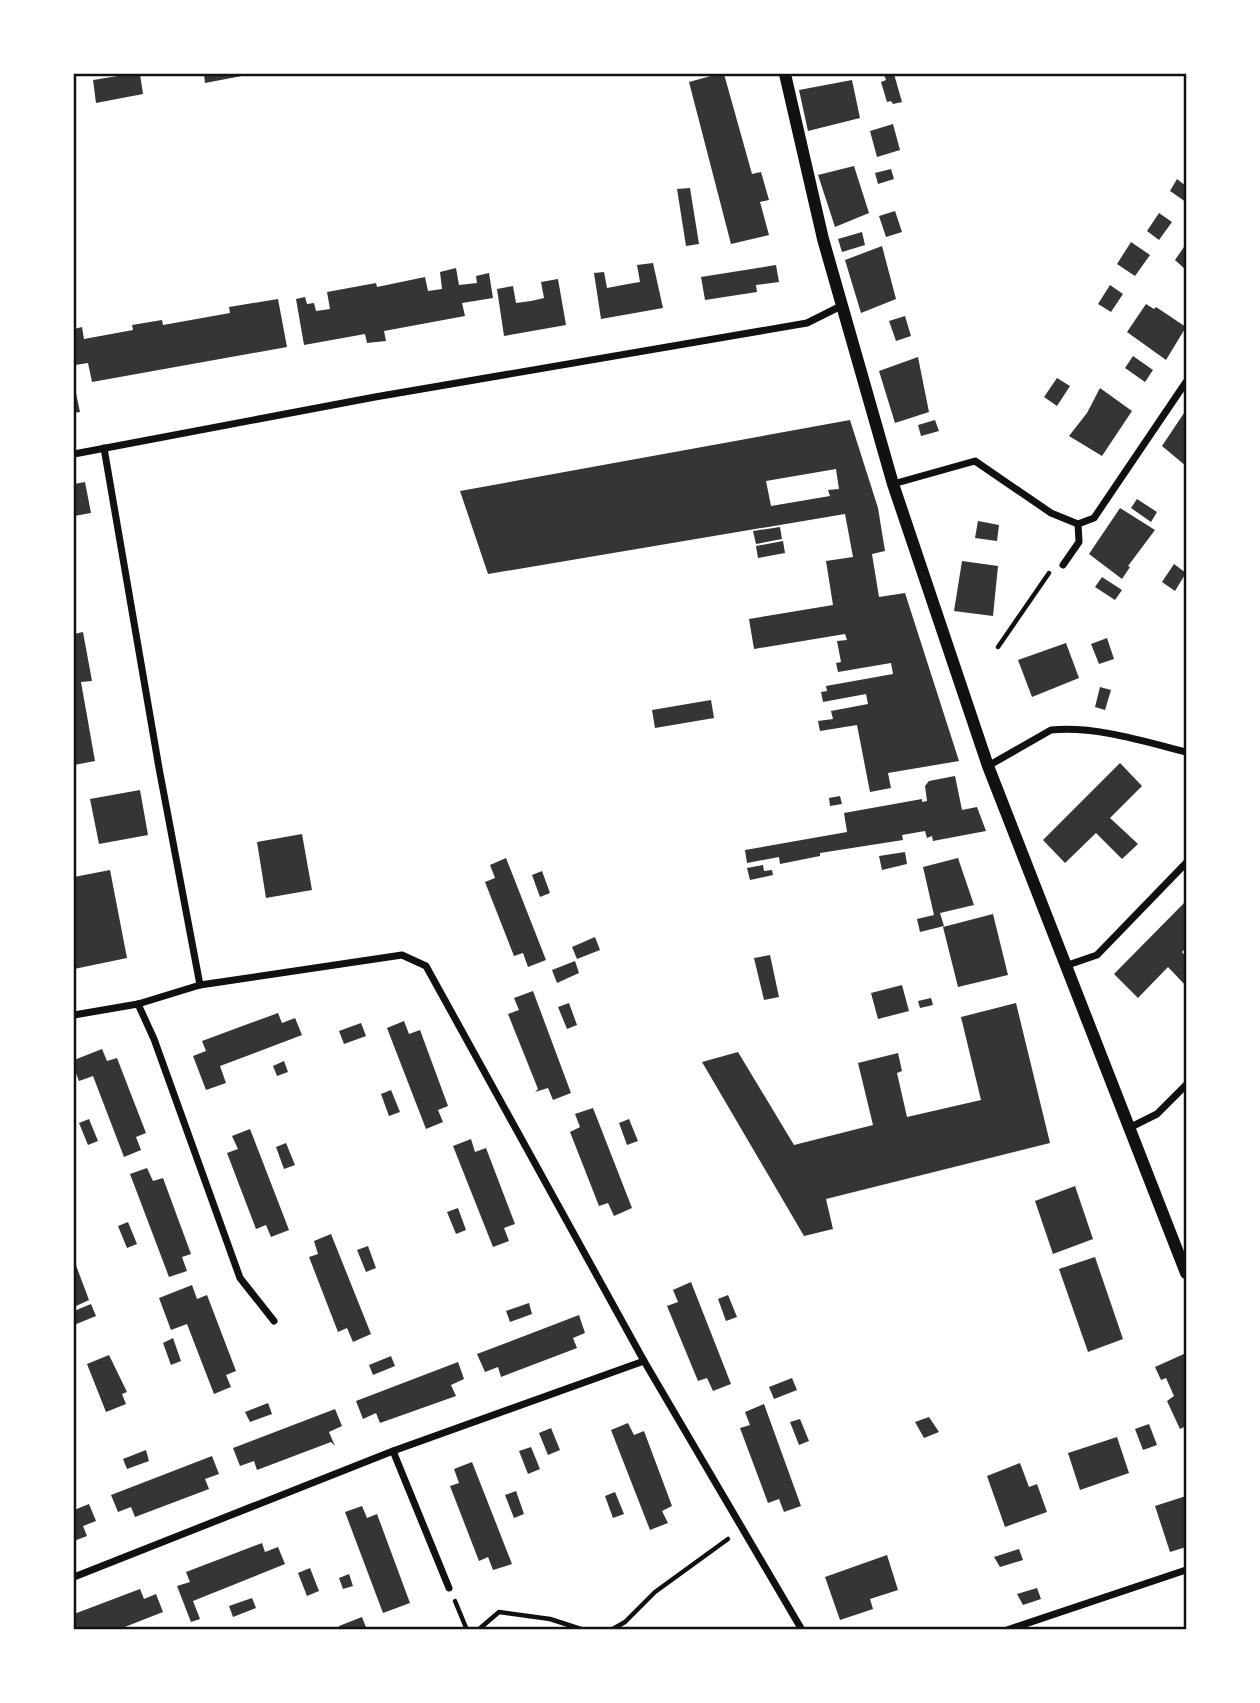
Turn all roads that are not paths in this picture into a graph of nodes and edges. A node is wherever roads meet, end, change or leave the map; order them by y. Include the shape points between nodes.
1 (785, 74) edge
2 (841, 306) junction
3 (1186, 383) edge
4 (104, 449) junction
5 (74, 454) edge
6 (893, 484) junction
7 (1078, 524) junction
8 (1063, 565) road end
9 (1186, 752) edge
10 (988, 766) junction
11 (1186, 863) edge
12 (1065, 967) junction
13 (200, 985) junction
14 (138, 1004) junction
15 (74, 1015) edge
16 (1186, 1085) edge
17 (1130, 1128) junction
18 (1186, 1273) edge
19 (274, 1321) dead end
20 (644, 1361) junction
21 (393, 1451) junction
22 (1186, 1570) edge
23 (74, 1577) edge
24 (449, 1588) road end
25 (802, 1629) edge
26 (1007, 1629) edge

1 - 2 street
2 - 4 street via 807,323
2 - 6 street
3 - 7 street via 1094,518
4 - 5 street
4 - 13 street
6 - 7 street via 975,461 1051,513
6 - 10 street
7 - 8 street via 1079,542
9 - 10 street via 1122,736 1051,730
10 - 12 street
11 - 12 street via 1097,955
12 - 17 street
13 - 14 street
13 - 20 street via 402,956 426,966
14 - 15 street
14 - 19 street via 155,1039 240,1278
16 - 17 street via 1157,1114
17 - 18 street
20 - 21 street
20 - 25 street
21 - 23 street
21 - 24 street
22 - 26 street

